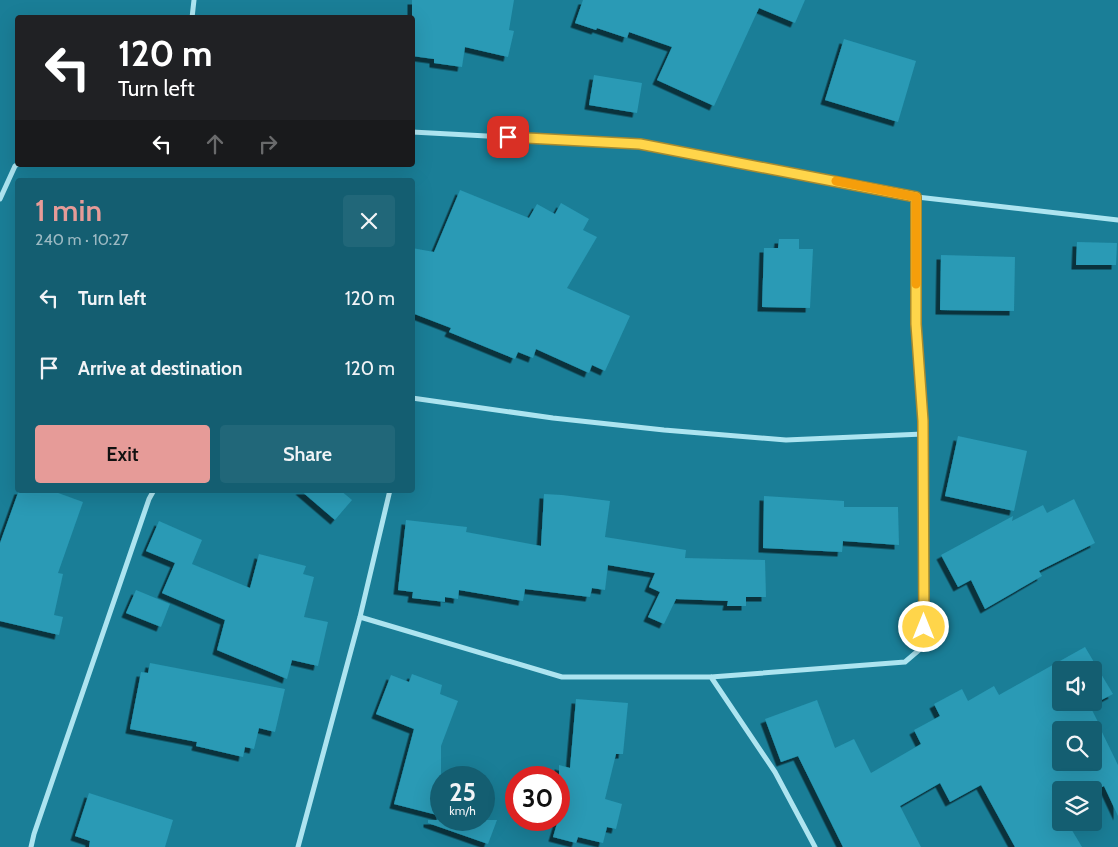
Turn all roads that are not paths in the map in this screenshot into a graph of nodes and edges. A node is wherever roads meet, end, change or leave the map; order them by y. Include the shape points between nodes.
1 (194, 0) edge
2 (192, 15) edge
3 (415, 132) edge
4 (15, 166) edge
5 (916, 197) junction
6 (0, 199) edge
7 (1118, 220) edge
8 (415, 398) edge
9 (923, 434) junction
10 (152, 493) edge
11 (389, 493) edge
12 (360, 617) junction
13 (712, 677) junction
14 (30, 847) edge
15 (298, 847) edge
16 (815, 847) edge

1 - 2 street
3 - 5 street via 640,144
4 - 6 street
5 - 7 street
5 - 9 street via 916,324
8 - 9 street via 553,418 786,440
9 - 13 street via 924,627 920,650 905,662
10 - 14 street
11 - 12 street
12 - 13 street via 562,677
12 - 15 street
13 - 16 street via 775,772

